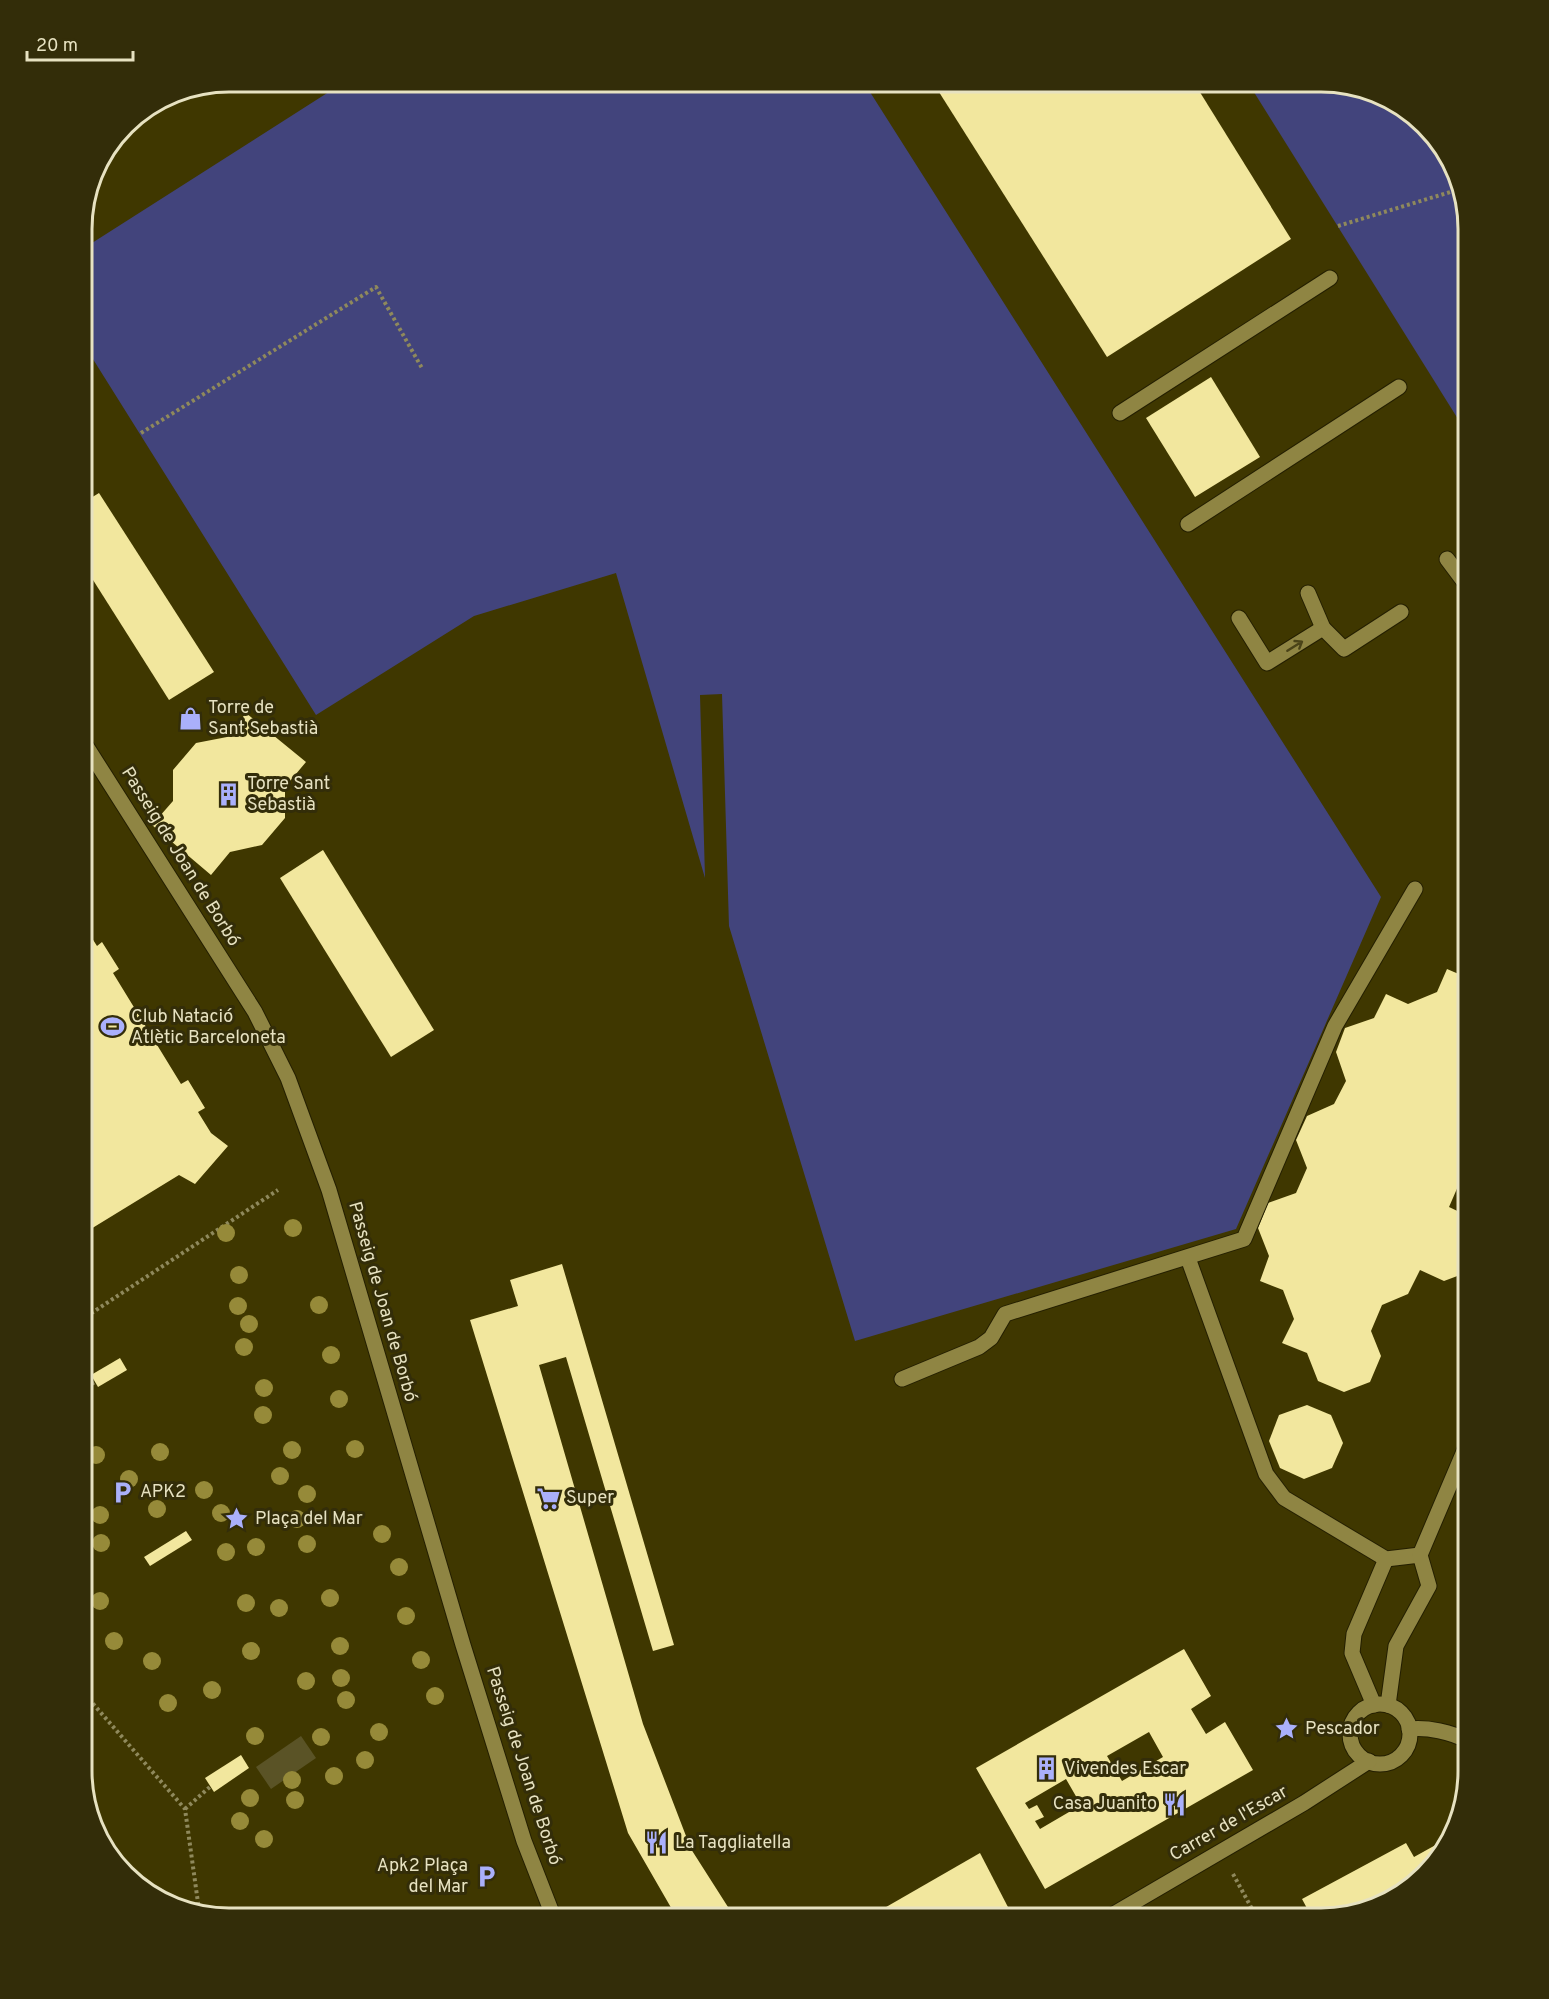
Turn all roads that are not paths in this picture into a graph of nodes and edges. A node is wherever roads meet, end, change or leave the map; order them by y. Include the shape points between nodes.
1 (1330, 278) dead end
2 (1399, 387) dead end
3 (1120, 413) dead end
4 (1188, 524) dead end
5 (1447, 560) dead end
6 (1458, 574) edge
7 (1308, 593) dead end
8 (1401, 612) dead end
9 (1239, 618) dead end
10 (1323, 628) junction
11 (92, 755) edge
12 (1415, 889) dead end
13 (1188, 1258) junction
14 (902, 1379) dead end
15 (1458, 1465) edge
16 (1420, 1554) junction
17 (1386, 1559) junction
18 (1381, 1705) junction
19 (1409, 1730) junction
20 (1458, 1737) edge
21 (1368, 1761) junction
22 (550, 1908) edge
23 (1124, 1908) edge

1 - 3 street
2 - 4 street
5 - 6 street
7 - 10 street
8 - 10 street via 1344,649
9 -> 10 street via 1267,663
11 - 22 street, Passeig de Joan de Borbó via 255,1012 288,1078 329,1190 466,1654 524,1841
12 - 13 street via 1335,1026 1244,1239
13 - 14 street via 1005,1314 991,1338 979,1347
13 - 17 street via 1266,1474 1284,1498
15 - 16 street
16 - 17 street
16 - 18 street via 1429,1586 1396,1646
17 - 18 street via 1354,1634 1352,1653
18 - 19 street via 1404,1717
18 - 21 street via 1361,1710 1351,1727 1353,1748
19 - 20 street via 1418,1728
19 - 21 street via 1408,1743 1401,1755 1389,1762
21 - 23 street, Carrer de l'Escar

